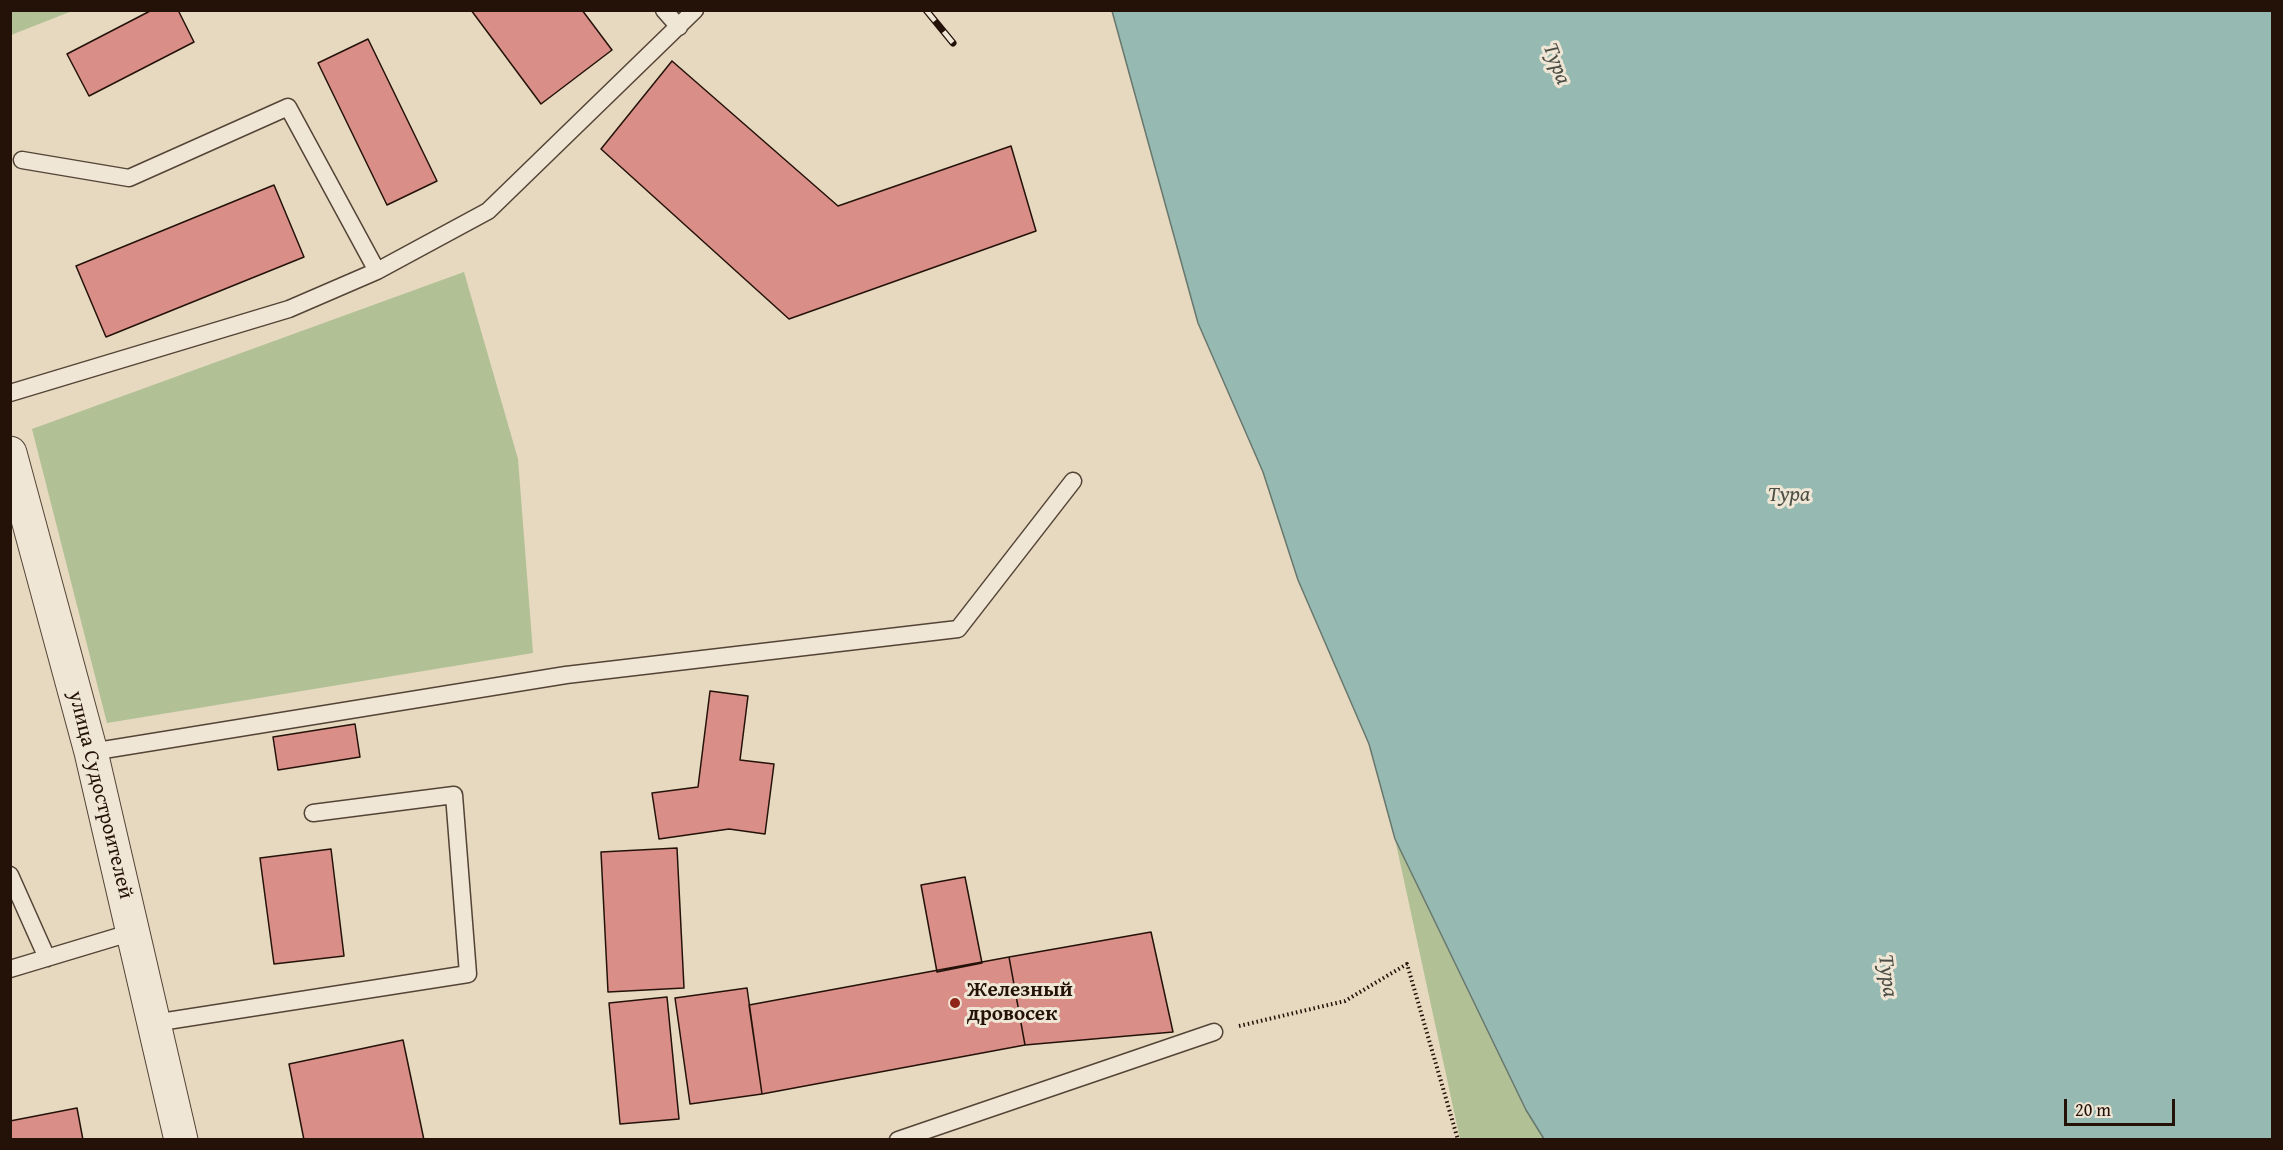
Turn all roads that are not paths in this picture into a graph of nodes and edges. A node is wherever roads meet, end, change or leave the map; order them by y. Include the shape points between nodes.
1 (664, 10) edge
2 (695, 10) edge
3 (679, 27) junction
4 (22, 160) dead end
5 (377, 271) junction
6 (10, 393) edge
7 (10, 453) edge
8 (1073, 481) dead end
9 (91, 752) junction
10 (313, 813) dead end
11 (10, 875) edge
12 (133, 932) junction
13 (47, 958) junction
14 (10, 969) edge
15 (154, 1023) junction
16 (1214, 1032) road end
17 (181, 1140) edge
18 (898, 1140) edge

1 - 3 lane
2 - 3 lane
3 - 5 lane via 488,211
4 - 5 lane via 129,177 288,107
5 - 6 lane via 289,309
7 - 9 street, улица Судостроителей
8 - 9 lane via 958,630 566,675
9 - 12 street, улица Судостроителей
10 - 15 lane via 454,795 468,974
11 - 13 lane
12 - 13 lane
12 - 15 street, улица Судостроителей
13 - 14 lane
15 - 17 street, улица Судостроителей
16 - 18 lane

